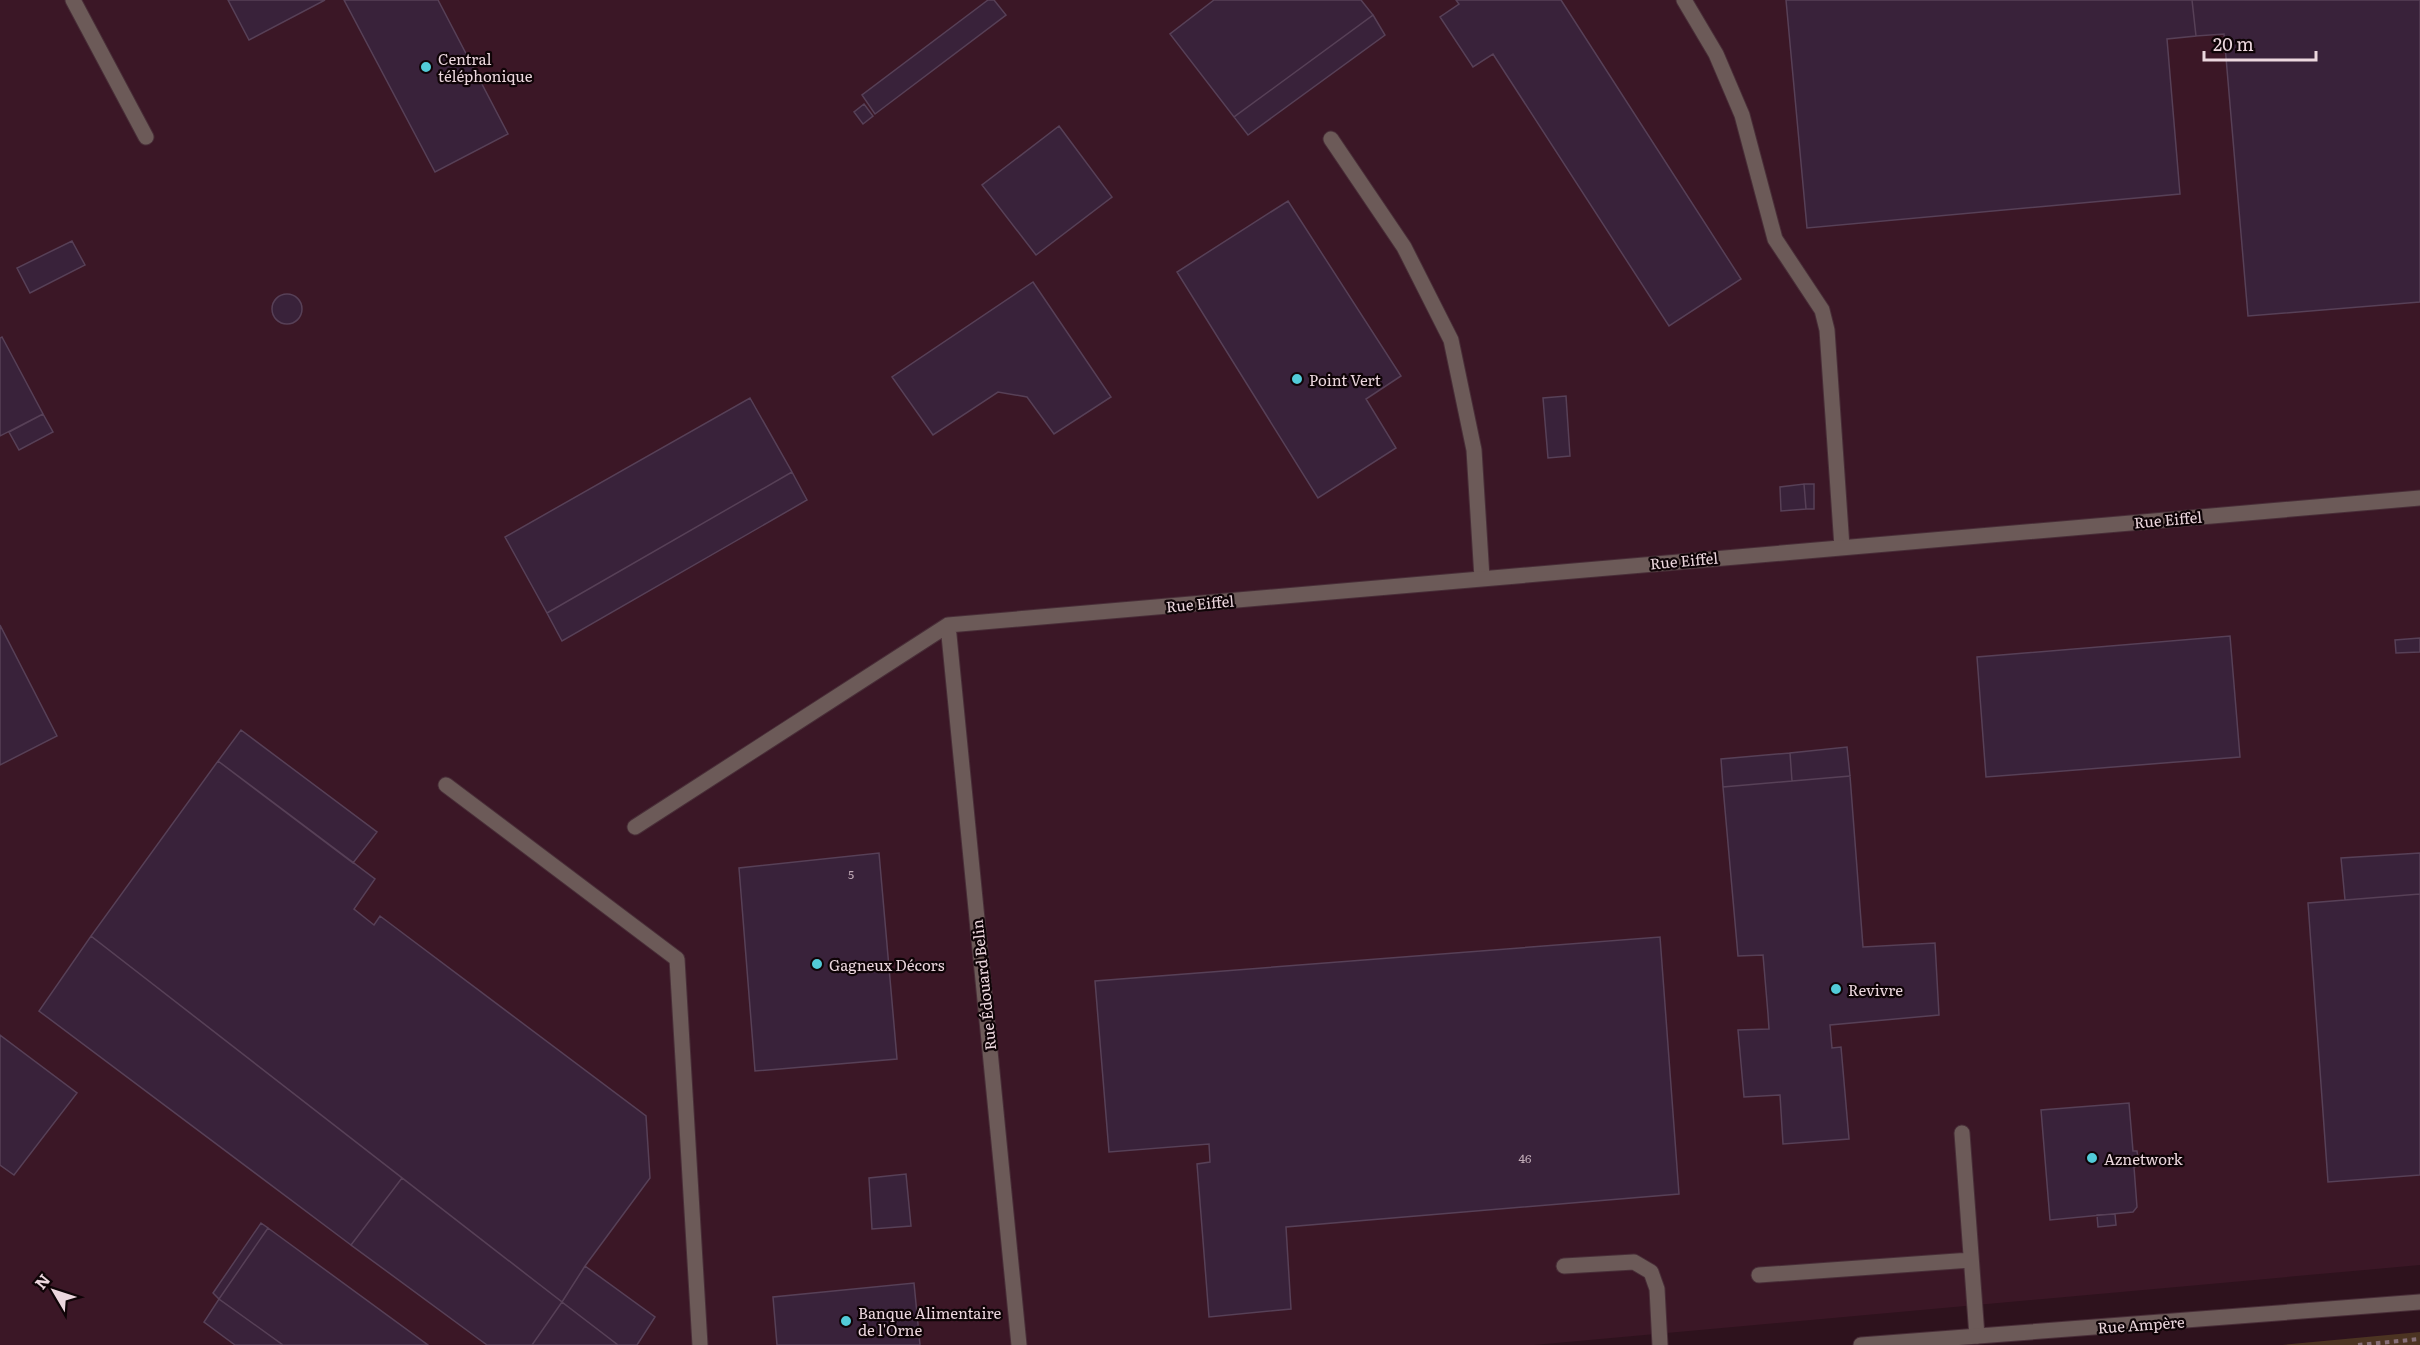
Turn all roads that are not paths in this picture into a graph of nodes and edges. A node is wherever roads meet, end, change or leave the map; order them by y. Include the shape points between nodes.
1 (73, 0) edge
2 (1684, 0) edge
3 (146, 137) dead end
4 (1331, 139) dead end
5 (2420, 498) edge
6 (1842, 547) junction
7 (1482, 578) junction
8 (948, 625) junction
9 (446, 785) dead end
10 (635, 827) dead end
11 (1962, 1133) dead end
12 (1971, 1260) junction
13 (1564, 1266) dead end
14 (1759, 1275) dead end
15 (2420, 1302) edge
16 (1977, 1336) junction
17 (699, 1345) edge
18 (1019, 1345) edge
19 (1660, 1345) edge
20 (1862, 1345) edge

1 - 3 street
2 - 6 street via 1716,54 1742,115 1775,239 1822,310 1827,330
4 - 7 street via 1404,247 1450,340 1474,450
5 - 6 street, Rue Eiffel
6 - 7 street, Rue Eiffel
7 - 8 street, Rue Eiffel
8 - 10 street
8 - 18 street, Rue Édouard Belin
9 - 17 street via 677,958
11 - 12 street
12 - 14 street
12 - 16 street
13 - 19 street via 1634,1262 1651,1272 1657,1289
15 - 16 street, Rue Ampère
16 - 20 street, Rue Ampère

